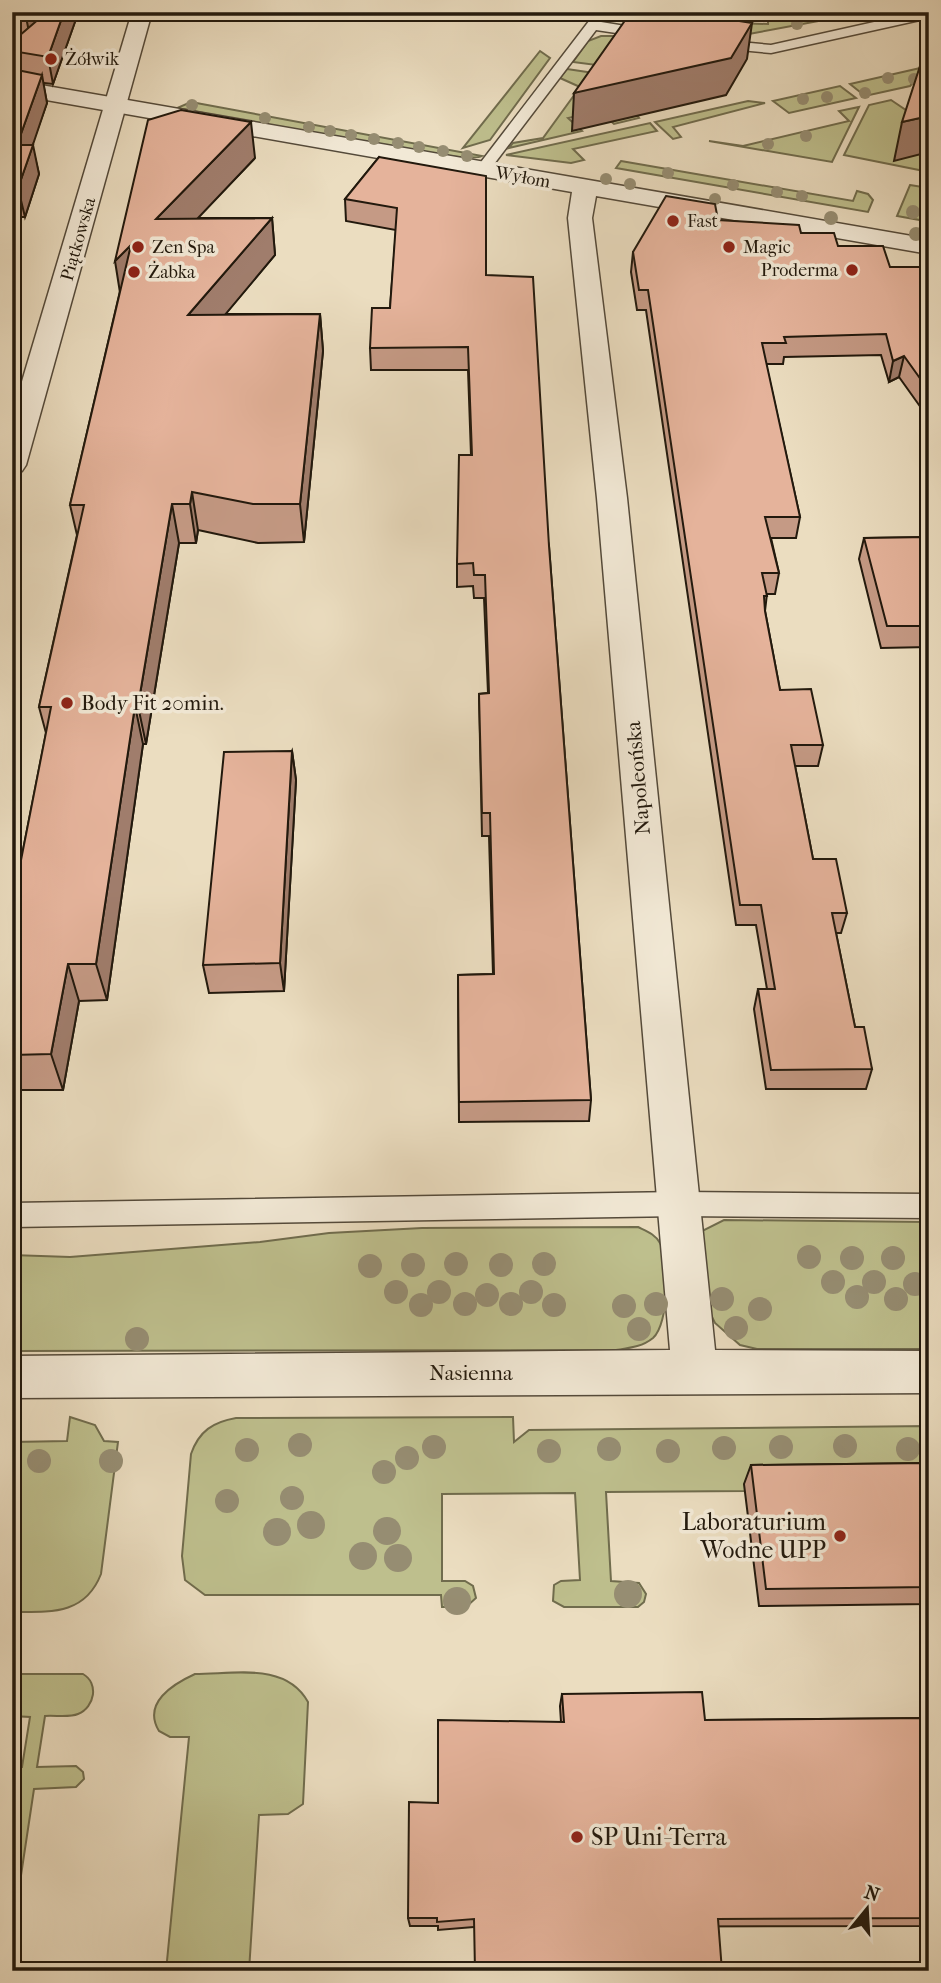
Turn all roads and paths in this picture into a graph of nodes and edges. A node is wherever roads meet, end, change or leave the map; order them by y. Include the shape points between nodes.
1 (142, 12) edge
2 (602, 12) edge
3 (929, 14) edge
4 (592, 25) junction
5 (663, 36) edge
6 (698, 41) edge
7 (12, 87) edge
8 (117, 106) junction
9 (482, 169) junction
10 (585, 188) junction
11 (929, 247) edge
12 (14, 452) edge
13 (679, 1204) junction
14 (929, 1206) edge
15 (12, 1216) edge
16 (694, 1371) junction
17 (929, 1372) edge
18 (12, 1377) edge

1 - 8 street, Piątkowska
2 - 4 lane
3 - 6 lane via 771,49
4 - 5 lane
4 - 9 lane
7 - 8 street, Wyłom
8 - 9 street, Wyłom
8 - 12 street, Piątkowska
9 - 10 street, Wyłom
10 - 11 street, Wyłom
10 - 13 street, Napoleońska via 580,218 612,498
13 - 14 lane
13 - 15 lane
13 - 16 street, Napoleońska
16 - 17 street, Nasienna
16 - 18 street, Nasienna

